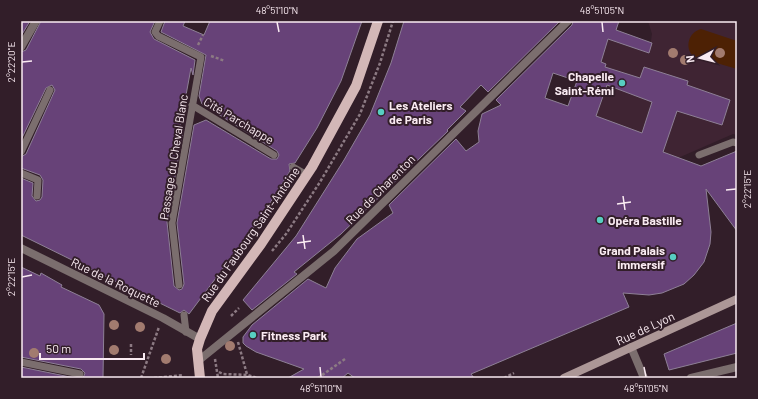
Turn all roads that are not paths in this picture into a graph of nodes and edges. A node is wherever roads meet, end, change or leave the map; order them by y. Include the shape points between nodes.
1 (36, 21) edge
2 (160, 21) edge
3 (378, 21) edge
4 (568, 21) edge
5 (21, 47) edge
6 (50, 90) dead end
7 (192, 105) junction
8 (737, 143) edge
9 (21, 152) edge
10 (274, 154) dead end
11 (699, 155) dead end
12 (293, 167) dead end
13 (21, 173) edge
14 (307, 175) junction
15 (38, 196) dead end
16 (21, 248) edge
17 (179, 285) dead end
18 (737, 299) edge
19 (184, 314) dead end
20 (186, 332) junction
21 (200, 339) junction
22 (631, 347) junction
23 (198, 361) junction
24 (21, 362) edge
25 (737, 367) edge
26 (80, 374) dead end
27 (200, 378) edge
28 (564, 378) edge
29 (644, 378) edge
30 (691, 378) edge

1 - 5 street
2 - 7 lane, Passage du Cheval Blanc via 156,32 158,36 201,57
3 - 14 main road, Rue du Faubourg Saint-Antoine via 356,86
4 - 23 street, Rue de Charenton via 334,251
6 - 9 lane
7 - 10 lane, Cité Parchappe
7 - 17 lane, Passage du Cheval Blanc via 172,223
8 - 11 lane via 733,142
12 - 14 lane
13 - 15 lane via 38,180
14 - 21 main road, Rue du Faubourg Saint-Antoine via 261,244 212,310
16 - 20 street, Rue de la Roquette via 163,318
18 - 22 main road, Rue de Lyon
19 - 20 lane
20 - 21 street, Rue de la Roquette
21 - 23 main road, Rue du Faubourg Saint-Antoine via 197,349
22 - 28 main road, Rue de Lyon
22 - 29 street
23 - 27 main road, Rue du Faubourg Saint-Antoine
24 - 26 lane
25 - 30 street

